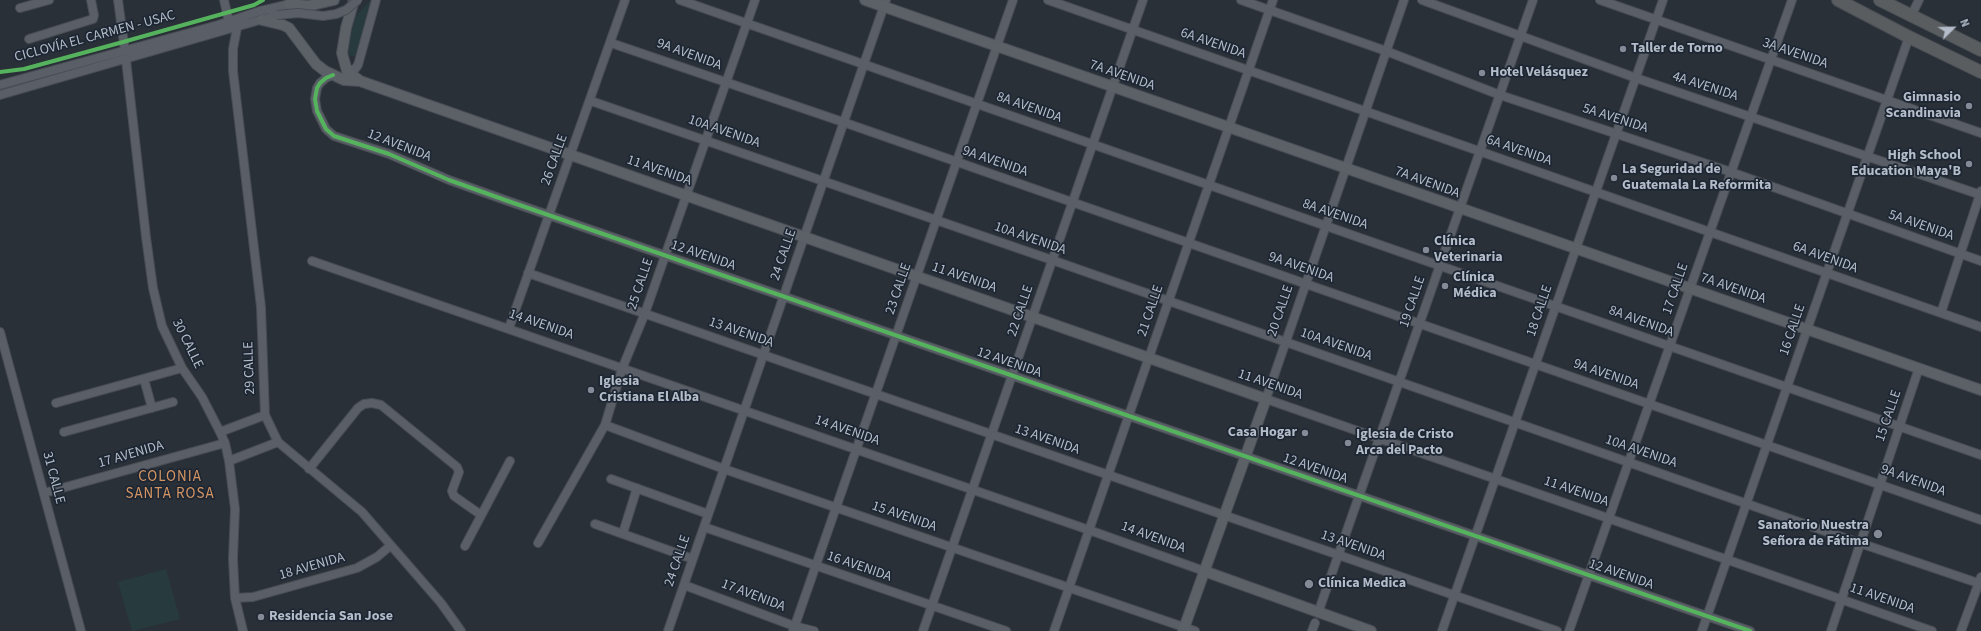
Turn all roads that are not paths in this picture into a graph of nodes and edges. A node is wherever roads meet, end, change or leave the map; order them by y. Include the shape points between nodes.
1 (49, 0) edge
2 (90, 0) edge
3 (118, 0) edge
4 (224, 0) edge
5 (315, 0) edge
6 (334, 0) edge
7 (354, 0) edge
8 (358, 0) edge
9 (376, 0) edge
10 (625, 0) edge
11 (680, 0) edge
12 (755, 0) edge
13 (865, 0) edge
14 (1013, 0) edge
15 (1048, 0) edge
16 (1143, 0) edge
17 (1241, 0) edge
18 (1273, 0) edge
19 (1404, 0) edge
20 (1422, 0) edge
21 (1533, 0) edge
22 (1600, 0) edge
23 (1664, 0) edge
24 (1792, 0) edge
25 (1838, 0) edge
26 (1880, 0) edge
27 (1919, 0) edge
28 (884, 3) edge
29 (289, 4) junction
30 (20, 8) dead end
31 (1270, 10) junction
32 (1911, 16) junction
33 (262, 20) junction
34 (1657, 20) junction
35 (229, 22) junction
36 (747, 23) junction
37 (237, 28) junction
38 (1133, 30) junction
39 (1521, 35) junction
40 (1909, 37) junction
41 (29, 39) dead end
42 (611, 43) junction
43 (997, 47) junction
44 (1981, 50) edge
45 (1386, 51) junction
46 (126, 56) junction
47 (1771, 60) junction
48 (863, 64) junction
49 (1249, 70) junction
50 (347, 71) junction
51 (1981, 72) edge
52 (333, 76) junction
53 (1636, 78) junction
54 (360, 81) junction
55 (726, 82) junction
56 (0, 85) edge
57 (1113, 87) junction
58 (0, 95) edge
59 (1500, 95) junction
60 (1887, 100) junction
61 (591, 101) junction
62 (977, 104) junction
63 (1366, 111) junction
64 (1751, 116) junction
65 (844, 122) junction
66 (1229, 127) junction
67 (1617, 133) junction
68 (1981, 133) edge
69 (706, 140) junction
70 (1093, 145) junction
71 (1480, 151) junction
72 (571, 155) junction
73 (1867, 156) junction
74 (957, 162) junction
75 (1346, 168) junction
76 (1731, 172) junction
77 (824, 180) junction
78 (1209, 185) junction
79 (1597, 192) junction
80 (1981, 193) edge
81 (687, 196) junction
82 (1072, 202) junction
83 (1460, 209) junction
84 (1847, 214) junction
85 (549, 215) junction
86 (936, 220) junction
87 (1326, 226) junction
88 (1710, 232) junction
89 (804, 237) junction
90 (1189, 243) junction
91 (1575, 249) junction
92 (1960, 253) junction
93 (665, 255) junction
94 (1052, 260) junction
95 (312, 261) dead end
96 (1981, 261) edge
97 (1440, 266) junction
98 (1827, 272) junction
99 (528, 273) junction
100 (917, 276) junction
101 (1306, 284) junction
102 (1690, 289) junction
103 (783, 296) junction
104 (1169, 301) junction
105 (1555, 306) junction
106 (645, 313) junction
107 (1941, 313) junction
108 (1032, 317) junction
109 (1420, 324) junction
110 (1981, 327) edge
111 (509, 328) junction
112 (1807, 330) junction
113 (0, 332) edge
114 (896, 335) junction
115 (1286, 341) junction
116 (1670, 346) junction
117 (763, 355) junction
118 (1149, 358) junction
119 (1536, 364) junction
120 (182, 368) junction
121 (1919, 368) junction
122 (622, 369) junction
123 (1012, 375) junction
124 (144, 379) junction
125 (1399, 381) junction
126 (1787, 388) junction
127 (1981, 390) edge
128 (876, 394) junction
129 (1266, 398) junction
130 (173, 402) dead end
131 (56, 403) dead end
132 (1649, 404) junction
133 (152, 408) junction
134 (744, 411) junction
135 (265, 415) junction
136 (1129, 416) junction
137 (1516, 422) junction
138 (605, 425) junction
139 (1899, 427) junction
140 (64, 432) dead end
141 (220, 432) junction
142 (991, 434) junction
143 (1380, 438) junction
144 (278, 442) junction
145 (225, 443) junction
146 (1767, 444) junction
147 (856, 449) junction
148 (1245, 456) junction
149 (1981, 456) edge
150 (229, 461) junction
151 (510, 461) dead end
152 (1630, 462) junction
153 (309, 469) junction
154 (724, 469) junction
155 (1108, 475) junction
156 (611, 479) dead end
157 (1496, 479) junction
158 (1880, 484) junction
159 (637, 488) junction
160 (972, 489) junction
161 (44, 493) junction
162 (1359, 496) junction
163 (1747, 503) junction
164 (836, 507) junction
165 (708, 514) junction
166 (482, 515) junction
167 (1224, 515) junction
168 (1609, 518) junction
169 (1981, 520) edge
170 (595, 524) dead end
171 (704, 527) junction
172 (1089, 530) junction
173 (623, 533) junction
174 (1476, 536) junction
175 (1861, 542) junction
176 (538, 543) dead end
177 (390, 546) junction
178 (465, 546) dead end
179 (952, 547) junction
180 (1338, 555) junction
181 (692, 559) junction
182 (1727, 560) junction
183 (815, 565) junction
184 (1204, 572) junction
185 (1589, 575) junction
186 (1980, 581) edge
187 (684, 585) junction
188 (1069, 588) junction
189 (1454, 595) junction
190 (235, 598) junction
191 (1841, 600) junction
192 (932, 605) junction
193 (1318, 613) junction
194 (1708, 616) junction
195 (794, 628) edge
196 (1184, 629) edge
197 (81, 631) edge
198 (243, 631) edge
199 (461, 631) edge
200 (668, 631) edge
201 (814, 631) edge
202 (923, 631) edge
203 (1006, 631) edge
204 (1054, 631) edge
205 (1194, 631) edge
206 (1371, 631) edge
207 (1442, 631) edge
208 (1557, 631) edge
209 (1569, 631) edge
210 (1702, 631) edge
211 (1750, 631) edge
212 (1831, 631) edge
213 (1932, 631) edge
214 (1961, 631) edge

1 - 30 street
2 - 41 street via 93,19
3 - 46 street, 30 CALLE
4 - 35 street
5 - 29 street
6 - 29 main road via 308,6
7 - 50 main road via 342,47 342,59
8 - 33 street, bridge via 336,14 323,16 298,13 277,15
9 - 50 street via 358,65 355,69
10 - 42 street, 26 CALLE
11 - 36 street, 8A AVENIDA
12 - 36 street, 25 CALLE
13 - 28 main road, 7A AVENIDA
14 - 43 street, 23 CALLE
15 - 38 street, 6A AVENIDA
16 - 38 street, 22 CALLE
17 - 31 street, 5A AVENIDA
18 - 31 street, 21 CALLE
19 - 45 street, 20 CALLE
20 - 39 street, 4A AVENIDA
21 - 39 street, 19 CALLE
22 - 34 street, 3A AVENIDA
23 - 34 street, 18 CALLE
24 - 47 street, 17 CALLE
25 - 40 highway
26 - 32 highway
27 - 32 street
28 - 43 main road, 7A AVENIDA
28 - 48 street, 24 CALLE
29 - 35 street
31 - 45 street, 5A AVENIDA
31 - 49 street, 21 CALLE
32 - 44 highway
33 - 37 street
33 - 52 main road, 11 AVENIDA via 288,28 316,64
34 - 47 street, 3A AVENIDA
34 - 53 street, 18 CALLE
35 - 46 street
36 - 48 street, 8A AVENIDA
36 - 55 street, 25 CALLE
37 - 46 street
37 - 135 street, 29 CALLE via 233,49 233,71 261,307
38 - 49 street, 6A AVENIDA
38 - 57 street, 22 CALLE
39 - 53 street, 4A AVENIDA
39 - 59 street, 19 CALLE
40 - 51 highway
40 - 60 street, 16 CALLE
42 - 55 street, 9A AVENIDA
42 - 61 street, 26 CALLE
43 - 57 main road, 7A AVENIDA
43 - 62 street, 23 CALLE
45 - 59 street, 5A AVENIDA
45 - 63 street, 20 CALLE
46 - 56 street
46 - 58 street
46 - 120 street, 30 CALLE via 153,288 162,326
47 - 60 street, 3A AVENIDA
47 - 64 street, 17 CALLE
48 - 62 street, 8A AVENIDA
48 - 65 street, 24 CALLE
49 - 63 street, 6A AVENIDA
49 - 66 street, 21 CALLE
50 - 54 main road
52 - 54 main road, 11 AVENIDA
52 - 85 street, 12 AVENIDA via 320,83 315,99 317,111 326,129 334,136 389,154 448,180
53 - 64 street, 4A AVENIDA
53 - 67 street, 18 CALLE
54 - 72 main road, 11 AVENIDA
55 - 65 street, 9A AVENIDA
55 - 69 street, 25 CALLE
57 - 66 main road, 7A AVENIDA
57 - 70 street, 22 CALLE
59 - 67 street, 5A AVENIDA
59 - 71 street, 19 CALLE
60 - 68 street, 3A AVENIDA
60 - 73 street, 16 CALLE
61 - 69 street, 10A AVENIDA
61 - 72 street, 26 CALLE
62 - 70 street, 8A AVENIDA
62 - 74 street, 23 CALLE
63 - 71 street, 6A AVENIDA
63 - 75 street, 20 CALLE
64 - 73 street, 4A AVENIDA
64 - 76 street, 17 CALLE
65 - 74 street, 9A AVENIDA
65 - 77 street, 24 CALLE
66 - 75 main road, 7A AVENIDA
66 - 78 street, 21 CALLE
67 - 76 street, 5A AVENIDA
67 - 79 street, 18 CALLE
69 - 77 street, 10A AVENIDA
69 - 81 street, 25 CALLE
70 - 78 street, 8A AVENIDA
70 - 82 street, 22 CALLE
71 - 79 street, 6A AVENIDA
71 - 83 street, 19 CALLE
72 - 81 main road, 11 AVENIDA
72 - 85 street, 26 CALLE
73 - 80 street, 4A AVENIDA
73 - 84 street, 16 CALLE
74 - 82 street, 9A AVENIDA
74 - 86 street, 23 CALLE
75 - 83 main road, 7A AVENIDA
75 - 87 street, 20 CALLE
76 - 84 street, 5A AVENIDA
76 - 88 street, 17 CALLE
77 - 86 street, 10A AVENIDA
77 - 89 street, 24 CALLE
78 - 87 street, 8A AVENIDA
78 - 90 street, 21 CALLE
79 - 88 street, 6A AVENIDA
79 - 91 street, 18 CALLE
80 - 92 street
81 - 89 main road, 11 AVENIDA
81 - 93 street, 25 CALLE
82 - 90 street, 9A AVENIDA
82 - 94 street, 22 CALLE
83 - 91 main road, 7A AVENIDA
83 - 97 street, 19 CALLE
84 - 92 street, 5A AVENIDA
84 - 98 street, 16 CALLE
85 - 93 street, 12 AVENIDA
85 - 99 street, 26 CALLE
86 - 94 street, 10A AVENIDA
86 - 100 street, 23 CALLE
87 - 97 street, 8A AVENIDA
87 - 101 street, 20 CALLE
88 - 98 street, 6A AVENIDA
88 - 102 street, 17 CALLE
89 - 100 main road, 11 AVENIDA
89 - 103 street, 24 CALLE
90 - 101 street, 9A AVENIDA
90 - 104 street, 21 CALLE
91 - 102 main road, 7A AVENIDA
91 - 105 street, 18 CALLE
92 - 96 street, 5A AVENIDA
92 - 107 street
93 - 103 street, 12 AVENIDA
93 - 106 street, 25 CALLE
94 - 104 street, 10A AVENIDA
94 - 108 street, 22 CALLE
95 - 111 street, 14 AVENIDA via 467,316
97 - 105 street, 8A AVENIDA
97 - 109 street, 19 CALLE
98 - 107 street, 6A AVENIDA
98 - 112 street, 16 CALLE
99 - 106 street, 13 AVENIDA
99 - 111 street, 26 CALLE
100 - 108 main road, 11 AVENIDA
100 - 114 street, 23 CALLE
101 - 109 street, 9A AVENIDA
101 - 115 street, 20 CALLE
102 - 112 main road, 7A AVENIDA
102 - 116 street, 17 CALLE
103 - 114 street, 12 AVENIDA
103 - 117 street, 24 CALLE
104 - 115 street, 10A AVENIDA
104 - 118 street, 21 CALLE
105 - 116 street, 8A AVENIDA
105 - 119 street, 18 CALLE
106 - 117 street, 13 AVENIDA
106 - 122 street, 25 CALLE
107 - 110 street, 6A AVENIDA
108 - 118 main road, 11 AVENIDA
108 - 123 street, 22 CALLE
109 - 119 street, 9A AVENIDA
109 - 125 street, 19 CALLE
111 - 122 street, 14 AVENIDA
112 - 121 main road, 7A AVENIDA
112 - 126 street, 16 CALLE
113 - 161 street, 31 CALLE
114 - 123 street, 12 AVENIDA
114 - 128 street, 23 CALLE
115 - 125 street, 10A AVENIDA
115 - 129 street, 20 CALLE
116 - 126 street, 8A AVENIDA
116 - 132 street, 17 CALLE
117 - 128 street, 13 AVENIDA
117 - 134 street, 24 CALLE
118 - 129 main road, 11 AVENIDA
118 - 136 street, 21 CALLE
119 - 132 street, 9A AVENIDA
119 - 137 street, 18 CALLE
120 - 124 street
120 - 141 street, 30 CALLE via 202,397
121 - 127 main road, 7A AVENIDA
121 - 139 street, 15 CALLE
122 - 134 street, 14 AVENIDA
122 - 138 street, 25 CALLE
123 - 136 street, 12 AVENIDA
123 - 142 street, 22 CALLE
124 - 131 street
124 - 133 street
125 - 137 street, 10A AVENIDA
125 - 143 street, 19 CALLE
126 - 139 street, 8A AVENIDA
126 - 146 street, 16 CALLE
128 - 142 street, 13 AVENIDA
128 - 147 street, 23 CALLE
129 - 143 street, 11 AVENIDA
129 - 148 main road, 20 CALLE
130 - 133 street
132 - 146 street, 9A AVENIDA
132 - 152 street, 17 CALLE
133 - 140 street
134 - 147 street, 14 AVENIDA
134 - 154 street, 24 CALLE
135 - 141 street
135 - 144 street, 29 CALLE
136 - 148 street, 12 AVENIDA
136 - 155 street, 21 CALLE
137 - 152 street, 10A AVENIDA
137 - 157 street, 18 CALLE
138 - 154 street, 15 AVENIDA
138 - 176 street, 25 CALLE
139 - 149 street, 8A AVENIDA
139 - 158 street, 15 CALLE
141 - 145 street, 30 CALLE
142 - 155 street, 13 AVENIDA
142 - 160 street, 22 CALLE
143 - 157 street, 11 AVENIDA
143 - 162 street, 19 CALLE
144 - 150 street
144 - 153 street, 29 CALLE
145 - 150 street, 30 CALLE
145 - 161 street, 17 AVENIDA
146 - 158 street, 9A AVENIDA
146 - 163 street, 16 CALLE
147 - 160 street, 14 AVENIDA
147 - 164 street, 23 CALLE
148 - 162 street, 12 AVENIDA
148 - 167 main road, 20 CALLE
150 - 190 street, 30 CALLE via 235,509
151 - 166 street
152 - 163 street, 10A AVENIDA
152 - 168 street, 17 CALLE
153 - 166 street via 358,408 372,402 381,405 457,467 459,472 452,491 454,496
153 - 177 street, 29 CALLE via 362,512
154 - 164 street, 15 AVENIDA
154 - 165 street, 24 CALLE
155 - 167 street, 13 AVENIDA
155 - 172 street, 21 CALLE
156 - 159 street
157 - 168 street, 11 AVENIDA
157 - 174 street, 18 CALLE
158 - 169 street, 9A AVENIDA
158 - 175 street, 15 CALLE
159 - 165 street
159 - 173 street
160 - 172 street, 14 AVENIDA
160 - 179 street, 22 CALLE
161 - 197 street, 31 CALLE
162 - 174 street, 12 AVENIDA
162 - 180 street, 19 CALLE
163 - 175 street, 10A AVENIDA
163 - 182 street, 16 CALLE
164 - 179 street, 15 AVENIDA
164 - 183 street, 23 CALLE
165 - 171 street, 24 CALLE
166 - 178 street
167 - 180 street, 13 AVENIDA
167 - 184 main road, 20 CALLE
168 - 182 street, 11 AVENIDA
168 - 185 street, 17 CALLE
170 - 173 street
171 - 181 street, 24 CALLE
171 - 183 street, 16 AVENIDA
172 - 184 street, 14 AVENIDA
172 - 188 street, 21 CALLE
173 - 181 street
174 - 185 street, 12 AVENIDA
174 - 189 street, 18 CALLE
175 - 186 street, 10A AVENIDA
175 - 191 street, 15 CALLE
177 - 190 street, 18 AVENIDA via 377,558 357,568 252,597
177 - 199 street, 29 CALLE via 420,578
179 - 188 street, 15 AVENIDA
179 - 192 street, 22 CALLE
180 - 189 street, 13 AVENIDA
180 - 193 street, 19 CALLE
181 - 187 street, 24 CALLE
182 - 191 street, 11 AVENIDA
182 - 194 street, 16 CALLE
183 - 192 street, 16 AVENIDA
183 - 195 street, 23 CALLE
184 - 193 main road, 14 AVENIDA
184 - 196 main road, 20 CALLE
185 - 194 street, 12 AVENIDA
185 - 209 street, 17 CALLE
186 - 214 street
187 - 195 street, 17 AVENIDA
187 - 200 street, 24 CALLE
188 - 196 street, 15 AVENIDA
188 - 204 street, 21 CALLE
189 - 207 street, 18 CALLE
189 - 208 street, 13 AVENIDA
190 - 198 street, 30 CALLE
191 - 212 street, 15 CALLE
191 - 213 street, 11 AVENIDA
192 - 202 street, 22 CALLE
192 - 203 street, 16 AVENIDA
193 - 206 main road, 14 AVENIDA
194 - 210 street, 16 CALLE
194 - 211 street, 12 AVENIDA
195 - 201 street, 17 AVENIDA
196 - 205 street, 15 AVENIDA

